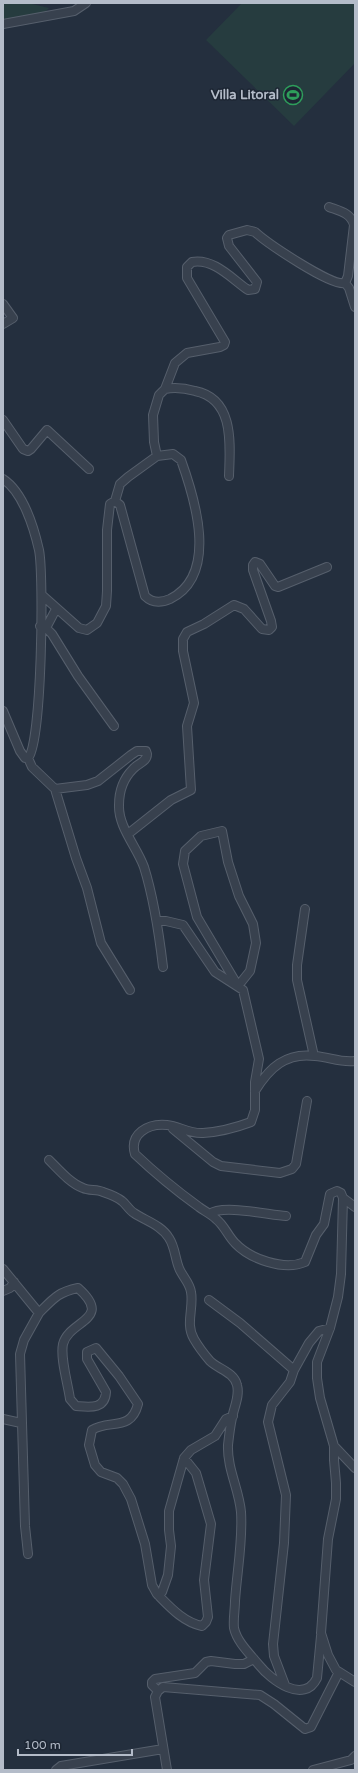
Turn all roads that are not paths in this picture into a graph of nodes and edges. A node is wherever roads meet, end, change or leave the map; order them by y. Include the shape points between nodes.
1 (86, 3) edge
2 (3, 24) edge
3 (329, 207) dead end
4 (345, 283) junction
5 (3, 304) edge
6 (355, 307) edge
7 (3, 324) edge
8 (165, 389) junction
9 (3, 420) edge
10 (157, 456) junction
11 (89, 469) dead end
12 (229, 476) dead end
13 (3, 479) edge
14 (115, 501) junction
15 (327, 567) dead end
16 (43, 596) junction
17 (56, 609) junction
18 (44, 627) junction
19 (3, 711) edge
20 (114, 726) dead end
21 (28, 758) junction
22 (55, 789) junction
23 (128, 834) junction
24 (305, 909) dead end
25 (158, 921) junction
26 (163, 967) dead end
27 (238, 986) junction
28 (130, 990) dead end
29 (314, 1056) junction
30 (355, 1061) edge
31 (255, 1092) junction
32 (307, 1100) dead end
33 (168, 1125) junction
34 (49, 1160) dead end
35 (343, 1198) junction
36 (355, 1206) edge
37 (210, 1214) junction
38 (286, 1216) dead end
39 (3, 1269) edge
40 (14, 1282) junction
41 (3, 1291) edge
42 (209, 1300) dead end
43 (39, 1313) junction
44 (330, 1328) junction
45 (294, 1370) junction
46 (232, 1416) junction
47 (3, 1419) edge
48 (21, 1423) junction
49 (334, 1446) junction
50 (184, 1458) junction
51 (355, 1468) edge
52 (28, 1554) dead end
53 (157, 1594) junction
54 (321, 1634) junction
55 (254, 1659) junction
56 (339, 1672) junction
57 (355, 1682) edge
58 (284, 1685) junction
59 (158, 1691) junction
60 (163, 1749) junction
61 (355, 1756) edge
62 (56, 1770) edge
63 (167, 1770) edge
64 (313, 1770) edge

1 - 2 street via 74,11
3 - 4 street via 347,214 352,218 354,225
4 - 6 street
4 - 8 street via 332,281 255,232 246,230 229,235 229,246 257,282 256,286 248,290 224,271 205,263 189,264 187,278 225,342 224,346 187,353 180,357 175,362
5 - 7 street via 13,318
8 - 10 street via 159,395 153,415
8 - 12 street via 178,387 199,391 214,399 223,410 229,428
9 - 11 street via 23,449 31,449 47,430
10 - 14 street via 120,484
10 - 14 street via 173,454 181,460 198,522 196,569 186,588 166,601 152,601 145,596 120,505
13 - 16 street via 10,483 34,528 42,567
14 - 17 street via 110,504 108,510 107,591 102,616 90,629 83,629
15 - 23 street via 278,587 260,564 255,562 253,570 272,627 269,630 262,629 244,609 234,605 187,632 183,639 183,651 194,703 187,726 191,790 171,800
16 - 17 street
16 - 18 street
17 - 18 street
18 - 20 street
18 - 21 street via 39,702 34,741
19 - 21 street via 20,751
21 - 22 street via 32,767
22 - 23 street via 98,781 137,751 146,751 146,759 134,768 121,787 119,810
22 - 28 street via 87,888 101,943
23 - 25 street via 144,866
24 - 29 street via 297,980
25 - 26 street
25 - 27 street via 183,925 215,972
27 - 27 street via 250,971 256,943 254,924 239,896 228,862 222,831 201,836 185,851 183,864 197,917
27 - 31 street via 246,995 259,1059
29 - 30 street
29 - 31 street via 279,1062 262,1080
31 - 33 street via 255,1110 251,1122 234,1129 202,1133
32 - 33 street via 296,1164 292,1169 280,1173 221,1166
33 - 37 street via 158,1125 139,1133 134,1140 135,1154
34 - 46 street via 69,1179 84,1188 103,1191 122,1201 133,1212 164,1231 171,1240 179,1268 191,1290 190,1328 193,1338 211,1362 235,1379 237,1399
35 - 36 street
35 - 37 street via 337,1191 330,1194 324,1224 305,1262 295,1266 256,1258 226,1233 221,1222
35 - 44 street via 341,1274
37 - 38 street via 226,1210
39 - 40 street
40 - 41 street via 10,1288
40 - 43 street
42 - 45 street
43 - 48 street via 24,1340 20,1354
43 - 53 street via 65,1290 78,1288 88,1297 92,1310 89,1317 68,1335 64,1342 70,1400 76,1406 92,1408 102,1403 105,1398 106,1392 87,1359 87,1352 96,1348 138,1404 130,1419 115,1425 98,1426 92,1430 88,1444 95,1465 101,1472 117,1478 132,1498 145,1544 152,1585
44 - 45 street via 316,1334
44 - 49 street via 317,1362 317,1378
45 - 58 street via 290,1382 272,1405 268,1422 286,1495 284,1542 273,1644 274,1656
46 - 50 street via 226,1419 215,1436 191,1450
46 - 55 street via 228,1447 241,1512 234,1628
47 - 48 street
48 - 52 street
49 - 51 street
49 - 54 street via 336,1499 328,1539
50 - 53 street via 169,1511 172,1546 168,1575 162,1592
50 - 53 street via 196,1473 211,1524 204,1580 208,1617 206,1622 202,1626 187,1620 172,1610
54 - 56 street via 330,1660
54 - 58 street via 314,1684 301,1690
55 - 58 street via 269,1675
55 - 59 street via 244,1664 206,1662 195,1673 155,1679 152,1685
56 - 57 street
56 - 59 street via 311,1727 305,1729 260,1696 163,1687
59 - 60 street via 155,1697
60 - 62 street via 61,1766
60 - 63 street
61 - 64 street via 351,1760

